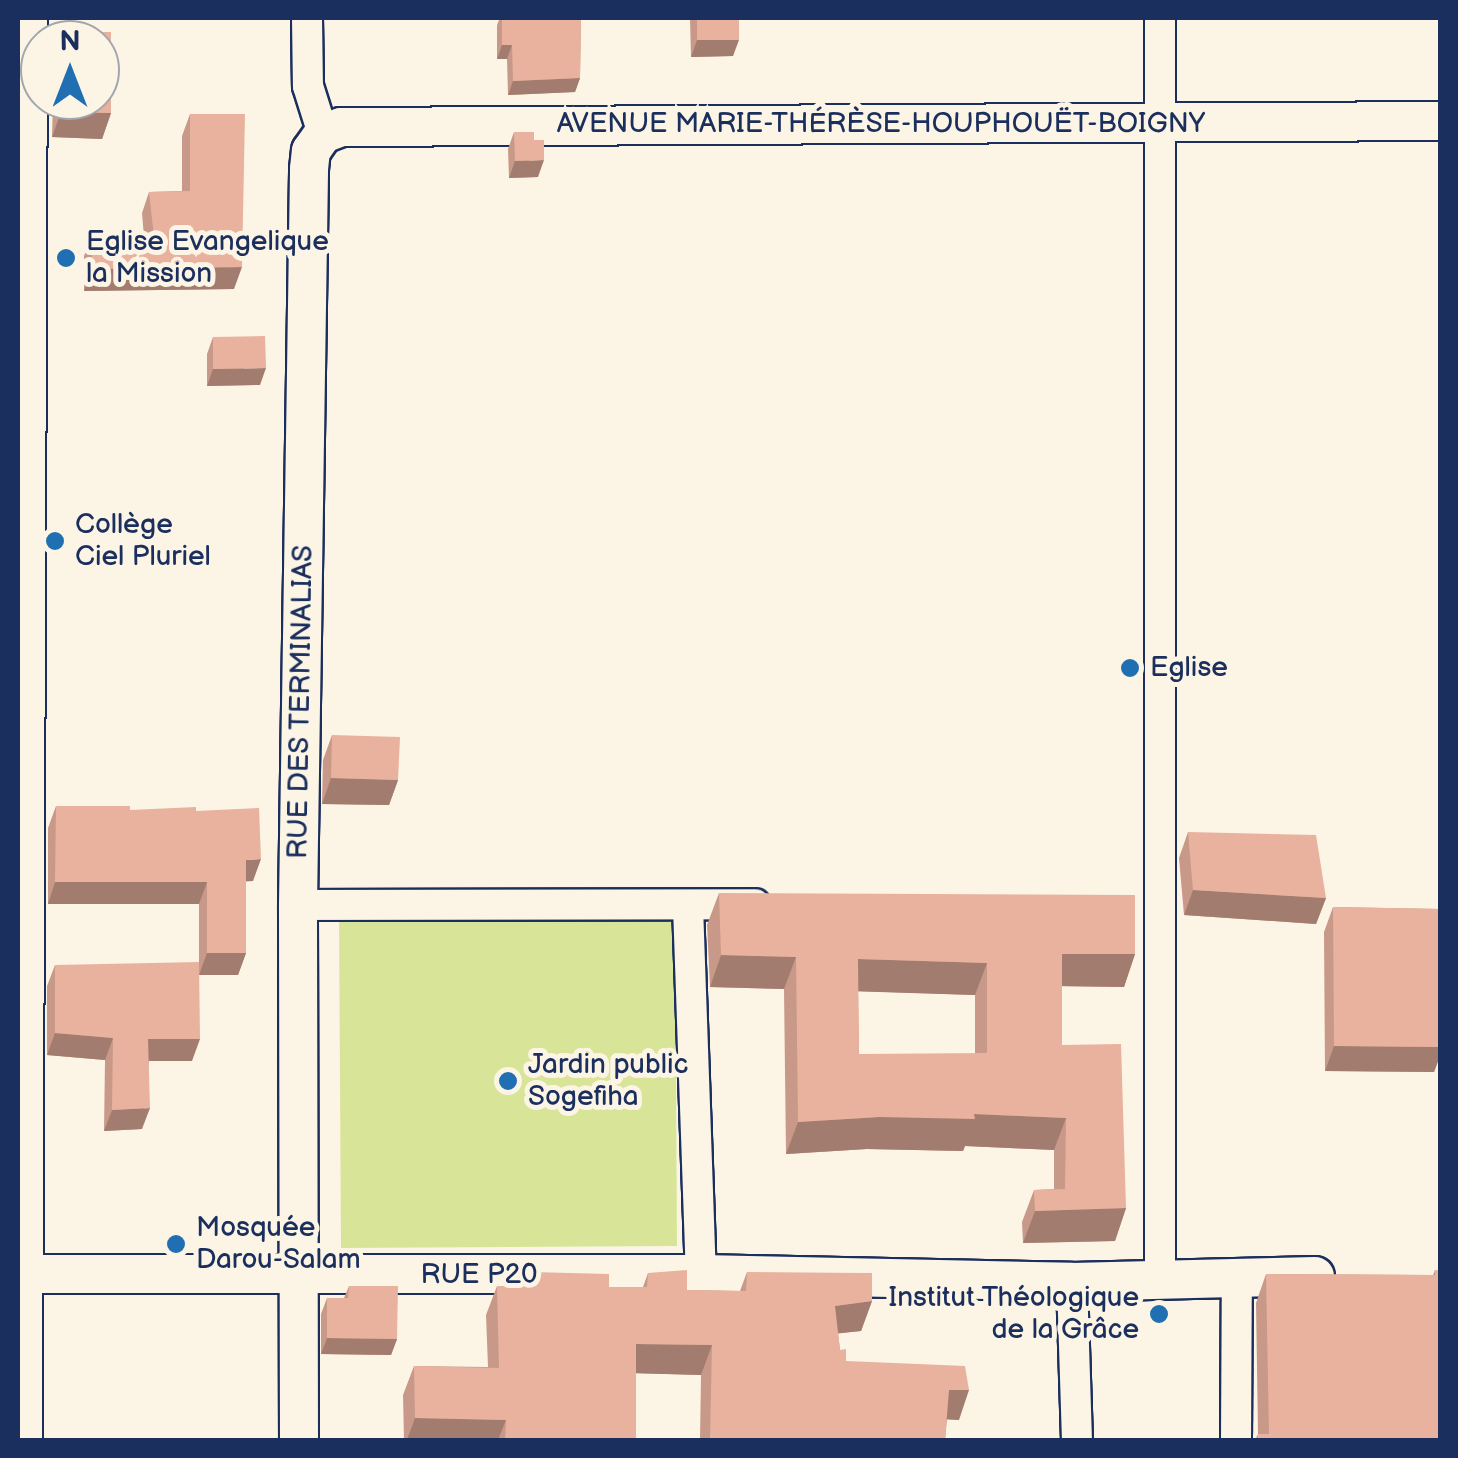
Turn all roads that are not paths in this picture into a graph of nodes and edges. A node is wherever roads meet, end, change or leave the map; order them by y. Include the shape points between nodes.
1 (32, 18) edge
2 (307, 18) edge
3 (1160, 18) edge
4 (1440, 120) edge
5 (1158, 123) junction
6 (323, 134) junction
7 (794, 904) edge
8 (298, 905) junction
9 (688, 906) junction
10 (1121, 908) edge
11 (1160, 908) junction
12 (22, 1274) edge
13 (297, 1274) junction
14 (700, 1274) junction
15 (1238, 1276) junction
16 (1348, 1277) edge
17 (1160, 1278) junction
18 (1072, 1282) junction
19 (27, 1440) edge
20 (299, 1440) edge
21 (1077, 1440) edge
22 (1236, 1440) edge

1 - 12 street
2 - 6 street via 308,86
3 - 5 street
4 - 5 street, AVENUE MARIE-THÉRÈSE-HOUPHOUËT-BOIGNY
5 - 6 street, AVENUE MARIE-THÉRÈSE-HOUPHOUËT-BOIGNY via 341,128
5 - 11 street
6 - 8 street, RUE DES TERMINALIAS via 309,169
7 - 9 street
8 - 9 street
8 - 13 street, RUE DES TERMINALIAS
9 - 14 street
10 - 11 street
11 - 17 street
12 - 13 street, RUE P20
12 - 19 street
13 - 14 street, RUE P20
13 - 20 street, RUE DES TERMINALIAS
14 - 18 street, RUE P20
15 - 16 street, RUE P20
15 - 17 street, RUE P20
15 - 22 street
17 - 18 street, RUE P20
18 - 21 street

